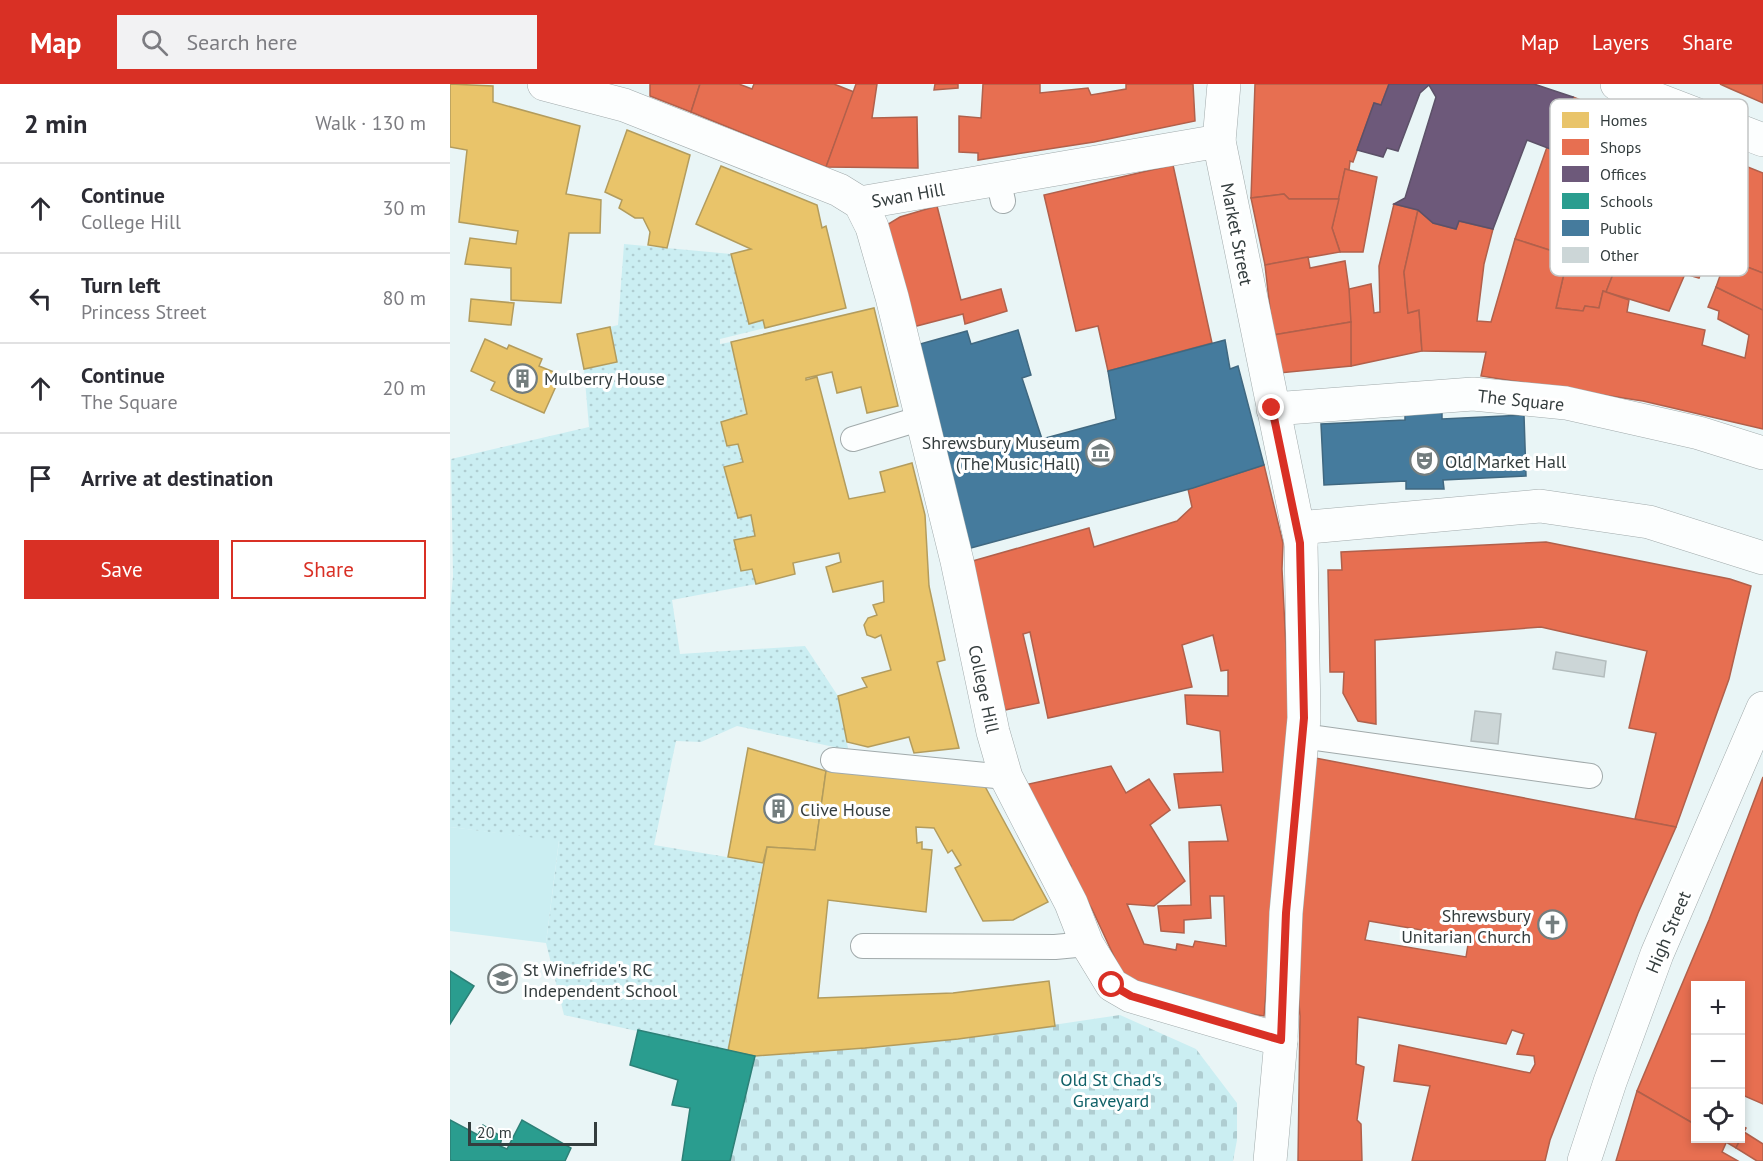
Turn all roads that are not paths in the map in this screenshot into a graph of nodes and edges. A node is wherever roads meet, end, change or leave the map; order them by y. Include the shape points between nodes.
1 (544, 84) edge
2 (1224, 84) edge
3 (1634, 87) edge
4 (626, 95) edge
5 (1663, 99) edge
6 (1748, 134) edge
7 (1763, 140) edge
8 (1219, 141) junction
9 (860, 203) junction
10 (1270, 396) junction
11 (922, 418) junction
12 (853, 439) dead end
13 (1763, 453) edge
14 (1299, 536) junction
15 (1763, 558) edge
16 (1763, 708) edge
17 (1302, 736) junction
18 (833, 760) dead end
19 (1590, 776) dead end
20 (1006, 777) junction
21 (1087, 944) junction
22 (863, 946) dead end
23 (1281, 1040) junction
24 (1270, 1161) edge
25 (1584, 1161) edge

1 - 4 street, Swan Hill
2 - 8 street, Market Street
3 - 5 street
4 - 9 street, Swan Hill via 716,132
6 - 7 street
8 - 9 street, Swan Hill via 1000,190
8 - 10 street, Market Street
9 - 11 street, College Hill via 872,227
10 - 13 street, The Square via 1473,394 1566,403 1699,433
10 - 14 street
11 - 12 lane
11 - 20 street, College Hill
14 - 15 street via 1540,506 1649,522
14 - 17 street
16 - 25 street, High Street via 1657,954
17 - 19 lane
17 - 23 street via 1286,913
18 - 20 lane
20 - 21 street, College Hill via 1071,903
21 - 22 lane
21 - 23 street, College Hill via 1112,985 1131,996
23 - 24 street

